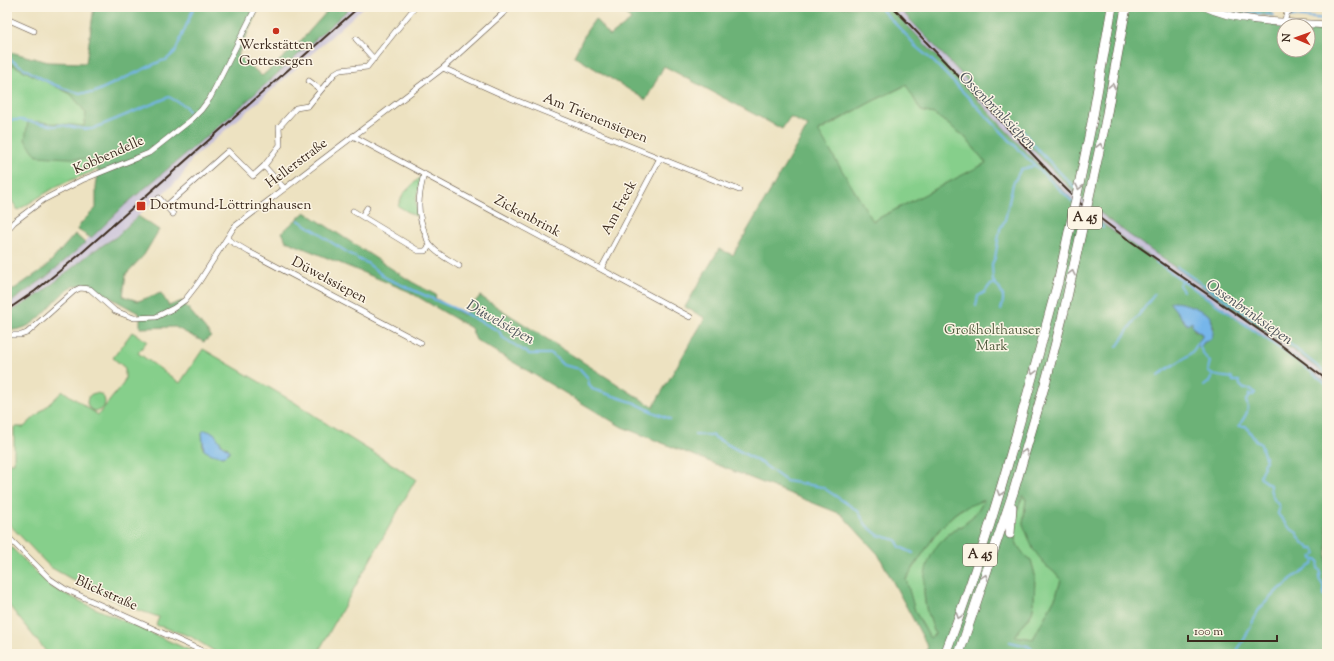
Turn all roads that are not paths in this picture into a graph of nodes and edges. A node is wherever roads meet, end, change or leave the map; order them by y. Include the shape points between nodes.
1 (256, 7) edge
2 (415, 7) edge
3 (510, 7) edge
4 (1112, 7) edge
5 (1126, 7) edge
6 (1205, 7) edge
7 (1296, 7) edge
8 (1285, 18) edge
9 (7, 19) edge
10 (1276, 21) edge
11 (1316, 24) edge
12 (1327, 25) edge
13 (34, 31) dead end
14 (356, 39) dead end
15 (374, 59) junction
16 (443, 68) junction
17 (309, 81) dead end
18 (321, 90) junction
19 (353, 136) junction
20 (660, 158) junction
21 (264, 166) junction
22 (424, 174) junction
23 (284, 188) junction
24 (740, 190) dead end
25 (159, 198) dead end
26 (166, 206) junction
27 (367, 208) dead end
28 (353, 211) dead end
29 (172, 214) dead end
30 (362, 216) junction
31 (7, 230) edge
32 (227, 239) junction
33 (430, 246) junction
34 (459, 266) dead end
35 (601, 269) junction
36 (690, 318) dead end
37 (7, 335) edge
38 (421, 343) dead end
39 (1011, 455) junction
40 (997, 479) dead end
41 (1014, 490) junction
42 (1010, 534) dead end
43 (7, 536) edge
44 (209, 654) edge
45 (945, 654) edge
46 (959, 654) edge

1 - 31 street, Kobbendelle via 210,98 191,120 150,153 82,180 43,200
2 - 15 street
3 - 16 street, Hellerstraße
4 -> 39 highway, A 45, bridge via 1092,122 1068,236
41 -> 5 highway, A 45, bridge via 1064,311 1105,124
6 - 10 main road via 1239,17
7 - 8 street via 1287,12
9 - 13 street
11 - 12 main road
14 - 15 street
15 - 18 street via 367,67 334,73
16 - 19 street, Hellerstraße
16 - 20 street, Am Trienensiepen
17 - 18 street
18 - 21 street via 308,106 296,108 279,127 280,145
19 - 22 street, Zickenbrink
19 - 23 street, Hellerstraße
20 - 24 street, Am Trienensiepen
20 - 35 street, Am Freck
21 - 23 street
21 - 26 street via 252,176 228,151
22 - 33 street via 418,210
22 - 35 street, Zickenbrink
23 - 32 street, Hellerstraße via 234,226
25 - 26 street
26 - 29 street
27 - 30 street
28 - 30 street
30 - 33 street via 419,251 425,251
32 - 37 street, Hellerstraße via 185,300 161,315 130,317 116,311 90,289 84,288 74,291 27,333
32 - 38 street, Düwelssiepen
33 - 34 street
35 - 36 street, Zickenbrink
39 - 40 highway
39 -> 45 highway, A 45 via 975,571
41 - 42 highway
46 -> 41 highway, A 45
43 - 44 street, Blickstraße via 50,579 65,589

